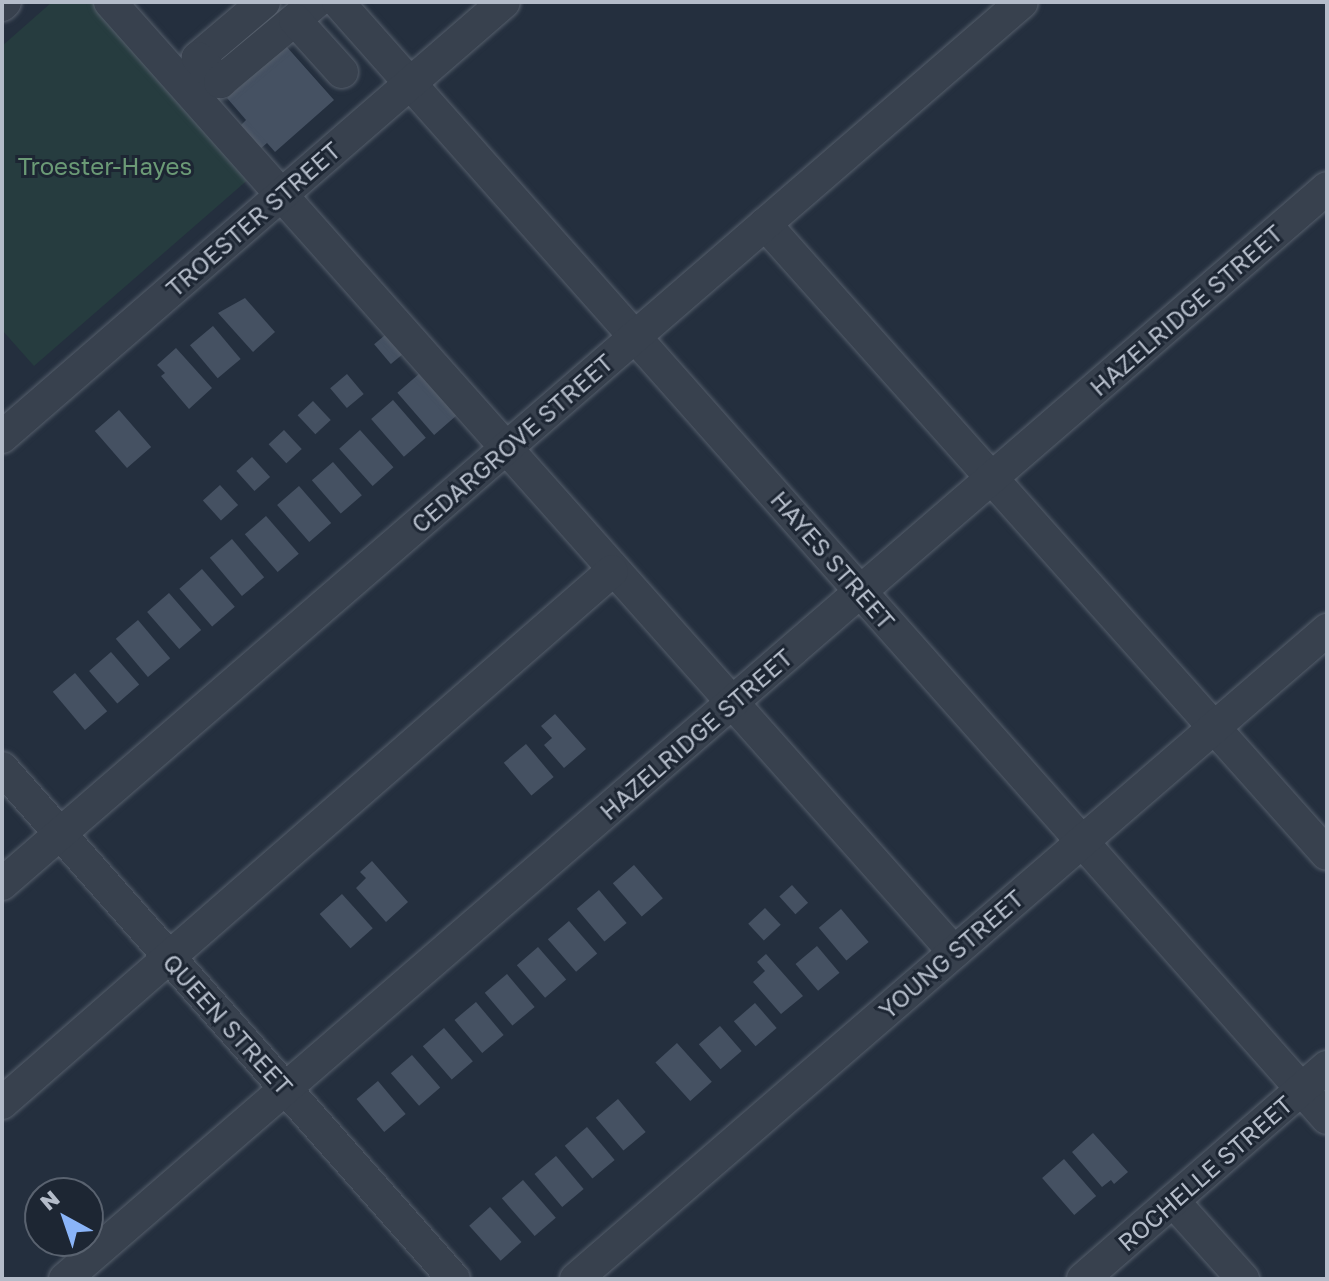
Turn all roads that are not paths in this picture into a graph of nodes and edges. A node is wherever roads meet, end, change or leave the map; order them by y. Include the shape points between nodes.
1 (110, 2) edge
2 (264, 2) edge
3 (338, 2) edge
4 (504, 2) edge
5 (1022, 2) edge
6 (306, 11) edge
7 (342, 72) dead end
8 (410, 83) junction
9 (1327, 188) edge
10 (281, 195) junction
11 (765, 224) junction
12 (635, 336) junction
13 (2, 437) edge
14 (507, 447) junction
15 (993, 476) junction
16 (612, 571) junction
17 (860, 591) junction
18 (1327, 630) edge
19 (732, 703) junction
20 (1215, 727) junction
21 (2, 768) edge
22 (60, 834) junction
23 (1082, 842) junction
24 (1327, 854) edge
25 (2, 884) edge
26 (954, 952) junction
27 (170, 958) junction
28 (1327, 1067) edge
29 (286, 1088) junction
30 (1301, 1089) junction
31 (2, 1103) edge
32 (1327, 1118) edge
33 (1173, 1201) junction
34 (65, 1279) edge
35 (454, 1279) edge
36 (576, 1279) edge
37 (1083, 1279) edge
38 (1243, 1279) edge

1 - 10 street
2 - 6 street via 198,58 220,82
3 - 8 street, HAYES STREET
4 - 8 street, TROESTER STREET
5 - 11 street, CEDARGROVE STREET
6 - 7 street
8 - 10 street, TROESTER STREET
8 - 12 street, HAYES STREET
9 - 15 street, HAZELRIDGE STREET
10 - 13 street, TROESTER STREET
10 - 14 street
11 - 12 street, CEDARGROVE STREET
11 - 15 street
12 - 14 street, CEDARGROVE STREET
12 - 17 street, HAYES STREET
14 - 16 street
14 - 22 street, CEDARGROVE STREET
15 - 17 street, HAZELRIDGE STREET
15 - 20 street
16 - 19 street
16 - 27 street
17 - 19 street, HAZELRIDGE STREET
17 - 23 street, HAYES STREET
18 - 20 street, YOUNG STREET
19 - 26 street
19 - 29 street, HAZELRIDGE STREET
20 - 23 street, YOUNG STREET
20 - 24 street
21 - 22 street, QUEEN STREET
22 - 25 street, CEDARGROVE STREET
22 - 27 street, QUEEN STREET
23 - 26 street, YOUNG STREET
23 - 30 street, HAYES STREET
26 - 36 street, YOUNG STREET
27 - 29 street, QUEEN STREET
27 - 31 street
28 - 30 street, ROCHELLE STREET
29 - 34 street, HAZELRIDGE STREET
29 - 35 street, QUEEN STREET
30 - 32 street, HAYES STREET
30 - 33 street, ROCHELLE STREET
33 - 37 street, ROCHELLE STREET
33 - 38 street

